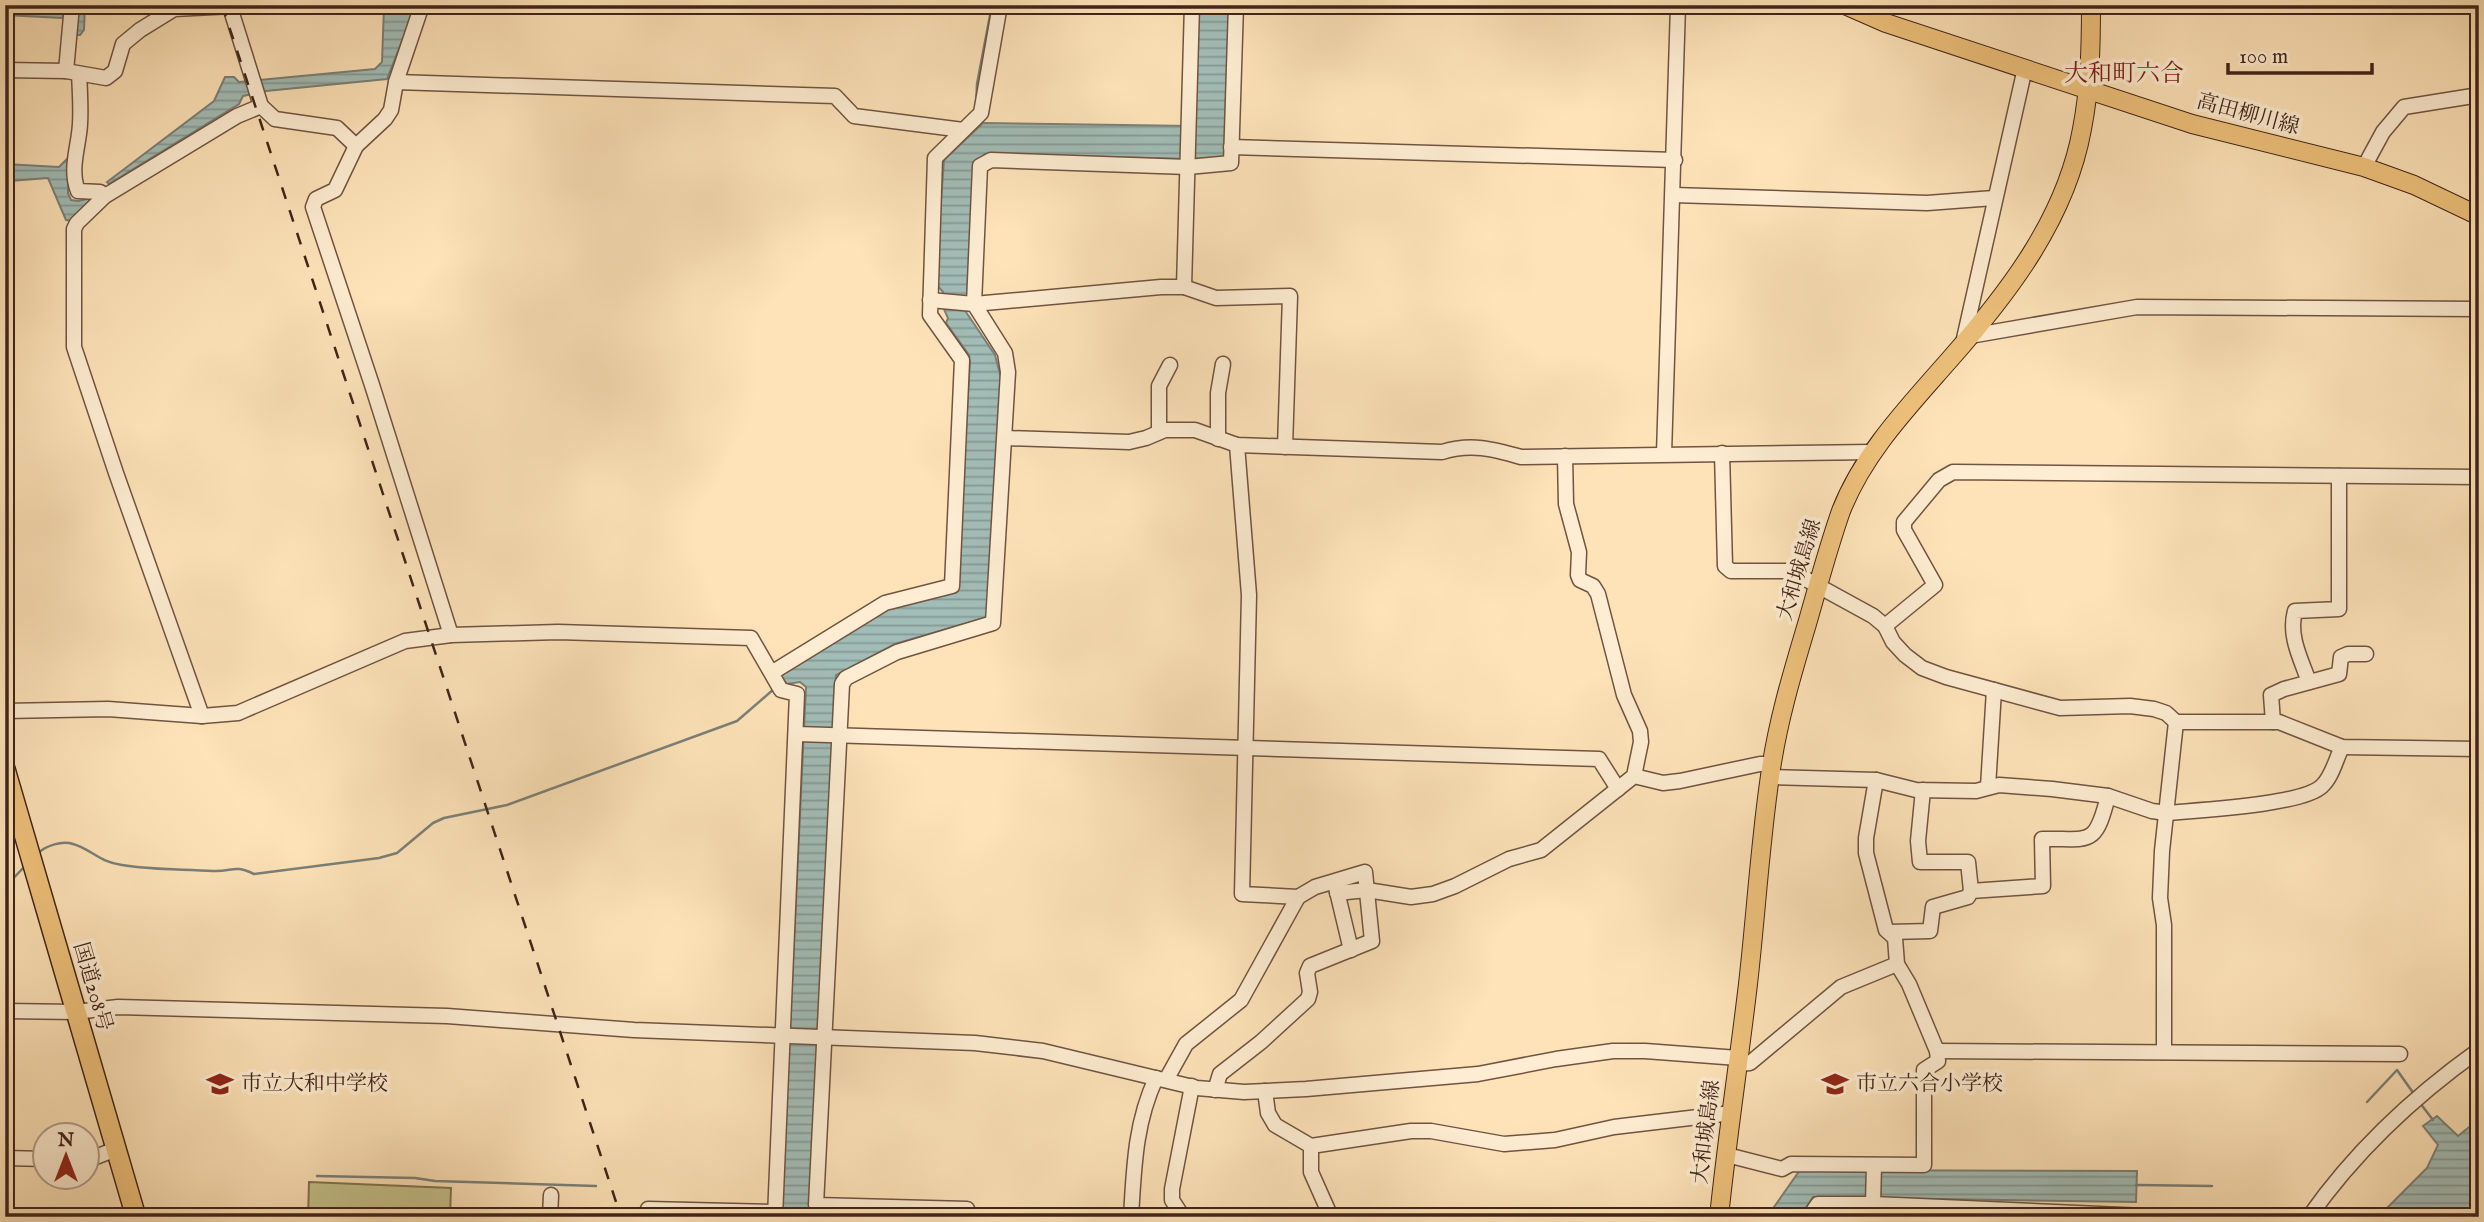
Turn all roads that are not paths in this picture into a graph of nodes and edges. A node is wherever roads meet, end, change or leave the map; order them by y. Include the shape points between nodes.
1 (72, 5) edge
2 (252, 5) edge
3 (422, 5) edge
4 (1000, 5) edge
5 (1192, 5) edge
6 (1236, 5) edge
7 (1678, 5) edge
8 (1845, 5) edge
9 (2091, 5) edge
10 (230, 8) junction
11 (2025, 68) junction
12 (5, 70) edge
13 (73, 73) junction
14 (396, 82) junction
15 (2088, 89) junction
16 (2479, 95) edge
17 (261, 106) junction
18 (963, 130) junction
19 (356, 146) junction
20 (1231, 147) junction
21 (1675, 160) junction
22 (1188, 166) junction
23 (2364, 167) junction
24 (1673, 195) junction
25 (104, 196) junction
26 (1994, 198) junction
27 (2479, 216) edge
28 (1184, 286) junction
29 (930, 300) junction
30 (974, 304) junction
31 (2479, 309) edge
32 (1966, 340) junction
33 (1223, 364) dead end
34 (1170, 365) dead end
35 (1159, 432) junction
36 (1005, 438) junction
37 (1218, 439) junction
38 (1237, 445) junction
39 (1285, 446) junction
40 (1872, 452) junction
41 (1722, 453) junction
42 (1664, 454) junction
43 (1565, 456) junction
44 (2339, 476) junction
45 (2479, 477) edge
46 (1818, 585) junction
47 (1885, 626) junction
48 (451, 635) junction
49 (2366, 654) dead end
50 (772, 672) junction
51 (2309, 682) junction
52 (1994, 690) junction
53 (5, 711) edge
54 (202, 716) junction
55 (2176, 722) junction
56 (2273, 722) junction
57 (797, 734) junction
58 (839, 736) junction
59 (2342, 747) junction
60 (2479, 748) edge
61 (1246, 749) junction
62 (5, 769) edge
63 (1771, 771) junction
64 (1634, 776) junction
65 (1876, 780) junction
66 (1988, 787) junction
67 (1618, 789) junction
68 (1923, 790) junction
69 (2108, 796) junction
70 (2167, 813) junction
71 (1336, 887) junction
72 (1367, 890) junction
73 (1971, 891) junction
74 (1298, 897) junction
75 (1889, 932) junction
76 (1351, 950) junction
77 (1897, 964) junction
78 (5, 1011) edge
79 (76, 1012) junction
80 (784, 1036) junction
81 (824, 1037) junction
82 (2479, 1050) edge
83 (1937, 1051) junction
84 (2164, 1052) junction
85 (2400, 1054) dead end
86 (1738, 1061) junction
87 (1161, 1079) junction
88 (1192, 1086) junction
89 (1215, 1090) junction
90 (1265, 1091) junction
91 (1732, 1114) junction
92 (1311, 1146) junction
93 (116, 1149) junction
94 (102, 1154) edge
95 (1727, 1155) junction
96 (5, 1158) edge
97 (32, 1159) edge
98 (1874, 1165) junction
99 (551, 1195) dead end
100 (1873, 1200) junction
101 (776, 1214) edge
102 (1717, 1215) edge
103 (136, 1217) edge
104 (550, 1217) edge
105 (648, 1217) edge
106 (967, 1217) edge
107 (1131, 1217) edge
108 (1183, 1217) edge
109 (1331, 1217) edge
110 (1809, 1217) edge
111 (2167, 1217) edge
112 (2309, 1217) edge

1 - 13 street
2 - 10 street
3 - 14 street
4 - 18 street via 981,113
5 - 22 street
6 - 20 street
7 - 21 street
8 - 11 main road, 高田柳川線
9 - 15 main road, 大和城島線
10 - 13 street via 174,9 123,44 111,76
10 - 17 street
11 - 15 main road, 高田柳川線
11 - 26 street
12 - 13 street
13 - 25 street via 80,121 76,185 78,191
14 - 18 street via 835,96 854,116
14 - 19 street via 391,110
15 - 23 main road, 高田柳川線 via 2192,124
15 - 32 main road, 大和城島線 via 2071,169 2045,232
16 - 23 street via 2404,107 2383,132
17 - 19 street via 275,119 337,128
17 - 25 street
18 - 29 street via 935,158
19 - 48 street via 335,190 316,199 313,207
20 - 21 street
20 - 22 street via 1231,163
21 - 24 street
22 - 28 street
22 - 30 street via 991,159 980,166
23 - 27 main road, 高田柳川線
24 - 26 street via 1927,203
24 - 42 street
25 - 54 street via 74,229 74,347
26 - 32 street
28 - 30 street
28 - 39 street via 1216,298 1290,296
29 - 30 street
29 - 50 street via 930,315 962,360 952,586 885,603
30 - 36 street via 1005,353
31 - 32 street via 2137,307
32 - 40 main road, 大和城島線
33 - 37 street
34 - 35 street via 1159,386
35 - 36 street via 1129,442
35 - 37 street via 1195,430
36 - 58 street via 993,623 897,652 846,678
37 - 38 street
38 - 39 street
38 - 61 street via 1250,594
39 - 43 street via 1442,452 1479,446 1521,457
40 - 41 street
40 - 46 main road, 大和城島線 via 1842,510
41 - 42 street
41 - 46 street via 1725,566 1731,572 1791,572
42 - 43 street
43 - 64 street via 1566,504 1579,552 1578,575 1598,594 1624,695 1640,731
44 - 45 street
44 - 47 street via 1953,472 1939,480 1904,522 1904,530 1935,585
44 - 51 street via 2339,609 2295,611 2292,620 2292,634
46 - 47 street
46 - 63 main road, 大和城島線 via 1779,724
47 - 52 street via 1893,642 1922,668
48 - 50 street via 558,632 751,638
48 - 54 street via 405,641 238,712
49 - 51 street via 2341,657 2339,674
50 - 57 street via 781,690 797,694
51 - 56 street via 2271,695
52 - 55 street via 2060,708 2130,705 2154,709
52 - 66 street
53 - 54 street via 108,709
55 - 56 street
55 - 70 street
56 - 59 street
57 - 58 street
57 - 80 street
58 - 61 street
58 - 81 street
59 - 60 street
59 - 70 street via 2327,781 2308,794
61 - 67 street via 1599,759
61 - 74 street via 1242,894
62 - 79 highway, 国道208号
63 - 64 street via 1760,764 1663,783
63 - 65 street
63 - 86 main road, 大和城島線
64 - 67 street
65 - 68 street
65 - 75 street via 1866,853
66 - 68 street
66 - 69 street
67 - 72 street via 1541,850 1509,859 1455,886 1411,897
68 - 73 street via 1920,862 1968,862
69 - 70 street
69 - 73 street via 2102,820 2089,838 2042,839 2043,886
70 - 84 street via 2160,898
71 - 72 street via 1365,872
71 - 74 street via 1315,887
71 - 76 street
72 - 76 street via 1372,941
73 - 75 street via 1968,897 1933,906 1930,931
74 - 87 street via 1241,1000 1186,1044
75 - 77 street via 1895,938
76 - 89 street via 1310,966 1308,999 1220,1074
77 - 83 street
77 - 86 street via 1841,987 1750,1063
78 - 79 street
79 - 80 street via 118,1007 427,1015
79 - 93 highway, 国道208号
80 - 81 street
80 - 101 street
81 - 87 street via 1013,1047
81 - 106 street via 816,1205 967,1209
82 - 112 street via 2417,1096 2379,1132
83 - 84 street
83 - 98 street via 1938,1061 1924,1070 1924,1165
84 - 85 street
86 - 90 street via 1613,1051 1478,1074
86 - 91 main road, 大和城島線
87 - 88 street
87 - 107 street via 1145,1102 1135,1147
88 - 89 street
88 - 108 street via 1172,1189 1172,1200
89 - 90 street
90 - 92 street via 1275,1125
91 - 92 street via 1504,1144 1431,1130
91 - 95 main road, 大和城島線
92 - 109 street via 1311,1172
93 - 94 street
93 - 103 highway, 国道208号
95 - 98 street via 1782,1169 1791,1164
95 - 102 main road, 大和城島線
96 - 97 street
98 - 100 street
99 - 104 street
100 - 110 street via 1818,1204
100 - 111 street
101 - 105 street via 648,1209

